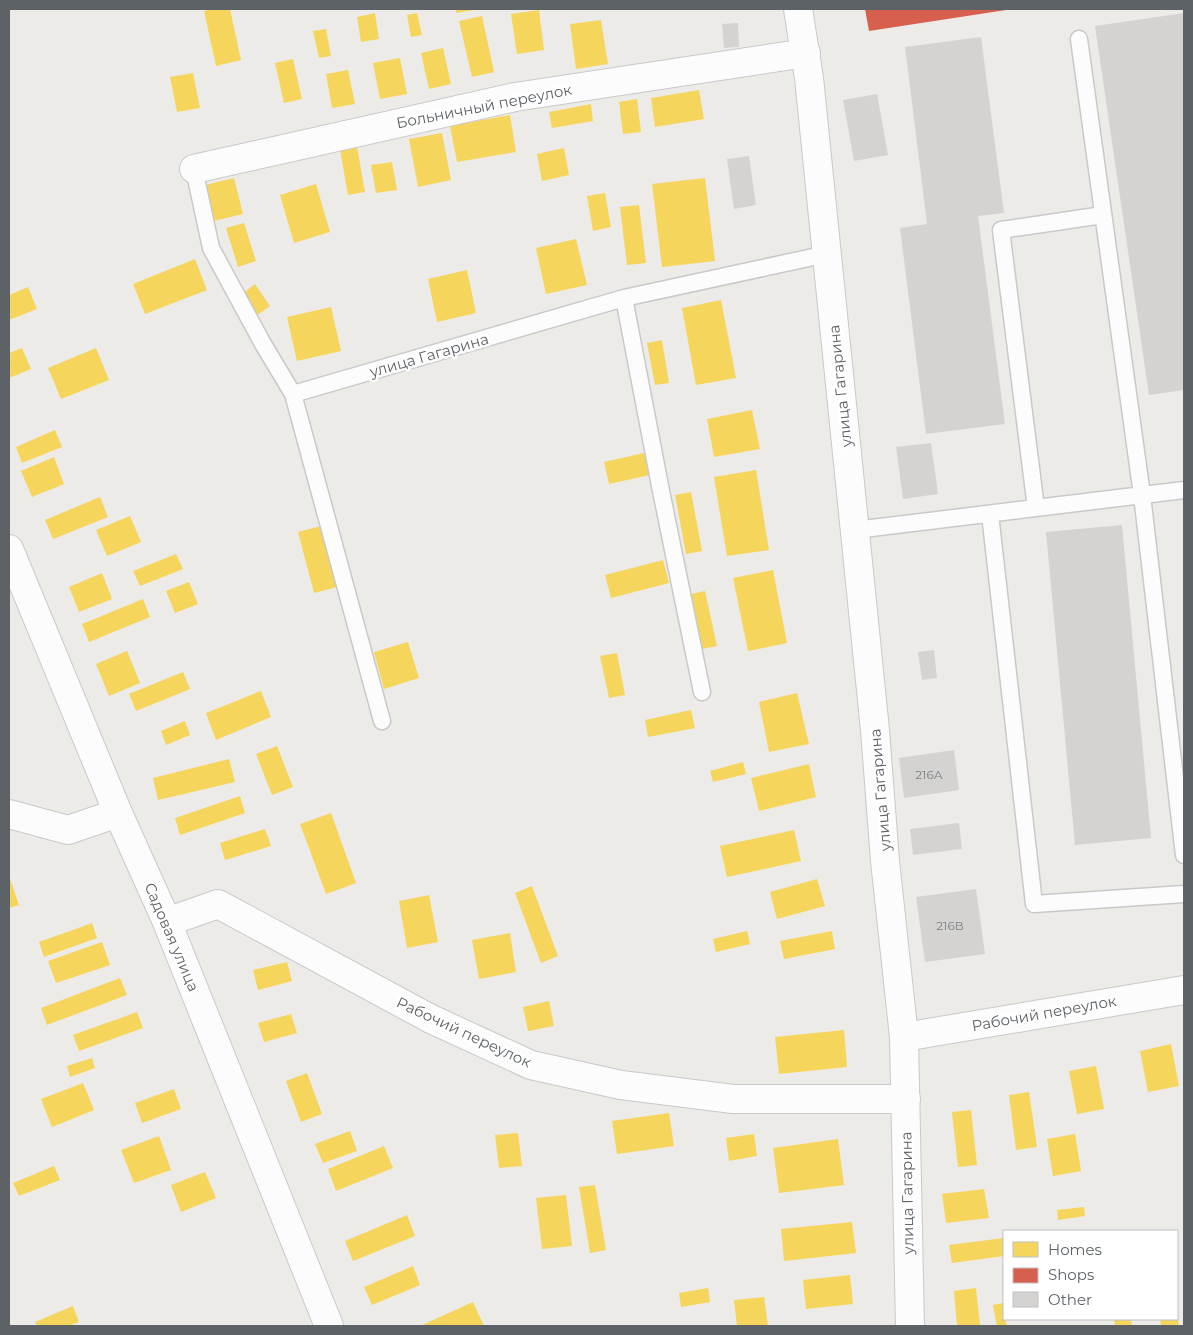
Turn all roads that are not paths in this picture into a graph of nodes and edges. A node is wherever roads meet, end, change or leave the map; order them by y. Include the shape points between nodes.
1 (798, 9) edge
2 (1079, 39) dead end
3 (806, 53) junction
4 (194, 169) joint
5 (1104, 215) junction
6 (827, 254) junction
7 (624, 298) junction
8 (293, 394) junction
9 (1184, 490) edge
10 (1142, 495) junction
11 (1036, 508) junction
12 (990, 514) junction
13 (855, 530) junction
14 (9, 550) edge
15 (702, 692) dead end
16 (382, 721) dead end
17 (118, 813) junction
18 (9, 814) edge
19 (1184, 855) edge
20 (1184, 894) edge
21 (167, 922) junction
22 (1184, 990) edge
23 (904, 1037) junction
24 (906, 1099) junction
25 (329, 1326) edge
26 (910, 1326) edge

1 - 3 street, улица Гагарина
2 - 5 lane
3 - 4 street, Больничный переулок via 515,97
3 - 6 street, улица Гагарина
4 - 8 lane via 211,248
5 - 10 lane
5 - 11 lane via 1001,230
6 - 7 lane, улица Гагарина
6 - 13 street, улица Гагарина
7 - 8 lane, улица Гагарина
7 - 15 lane
8 - 16 lane
9 - 10 lane
10 - 11 lane
10 - 19 lane
11 - 12 lane
12 - 13 lane
12 - 20 lane via 1034,904
13 - 23 street, улица Гагарина
14 - 17 street, Садовая улица
17 - 18 street via 68,830
17 - 21 street, Садовая улица
21 - 24 street, Рабочий переулок via 218,904 431,1019 531,1065 621,1085 733,1100
21 - 25 street, Садовая улица
22 - 23 street, Рабочий переулок
23 - 24 street, улица Гагарина
24 - 26 street, улица Гагарина

